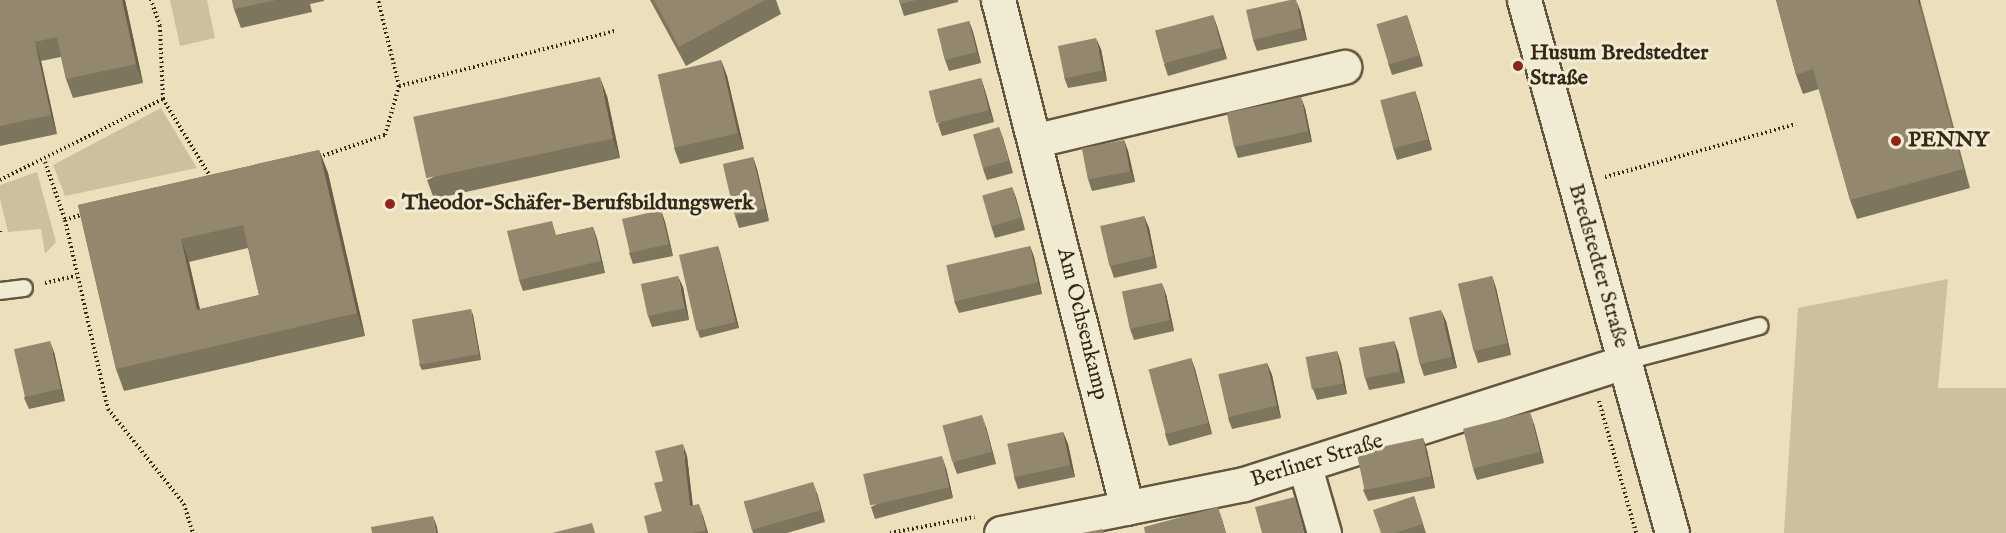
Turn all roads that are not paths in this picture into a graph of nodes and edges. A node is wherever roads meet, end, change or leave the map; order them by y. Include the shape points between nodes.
1 (998, 0) edge
2 (1524, 0) edge
3 (1344, 67) dead end
4 (1037, 140) junction
5 (24, 288) road end
6 (0, 291) edge
7 (1759, 326) dead end
8 (1626, 361) junction
9 (1305, 467) junction
10 (1127, 508) junction
11 (1001, 533) edge
12 (1324, 533) edge
13 (1672, 533) edge

1 - 4 street, Am Ochsenkamp
2 - 8 street, Bredstedter Straße
3 - 4 street
4 - 10 street, Am Ochsenkamp
5 - 6 lane
7 - 8 lane
8 - 9 street, Berliner Straße
8 - 13 street, Bredstedter Straße
9 - 10 street, Berliner Straße
9 - 12 street
10 - 11 street, Berliner Straße

